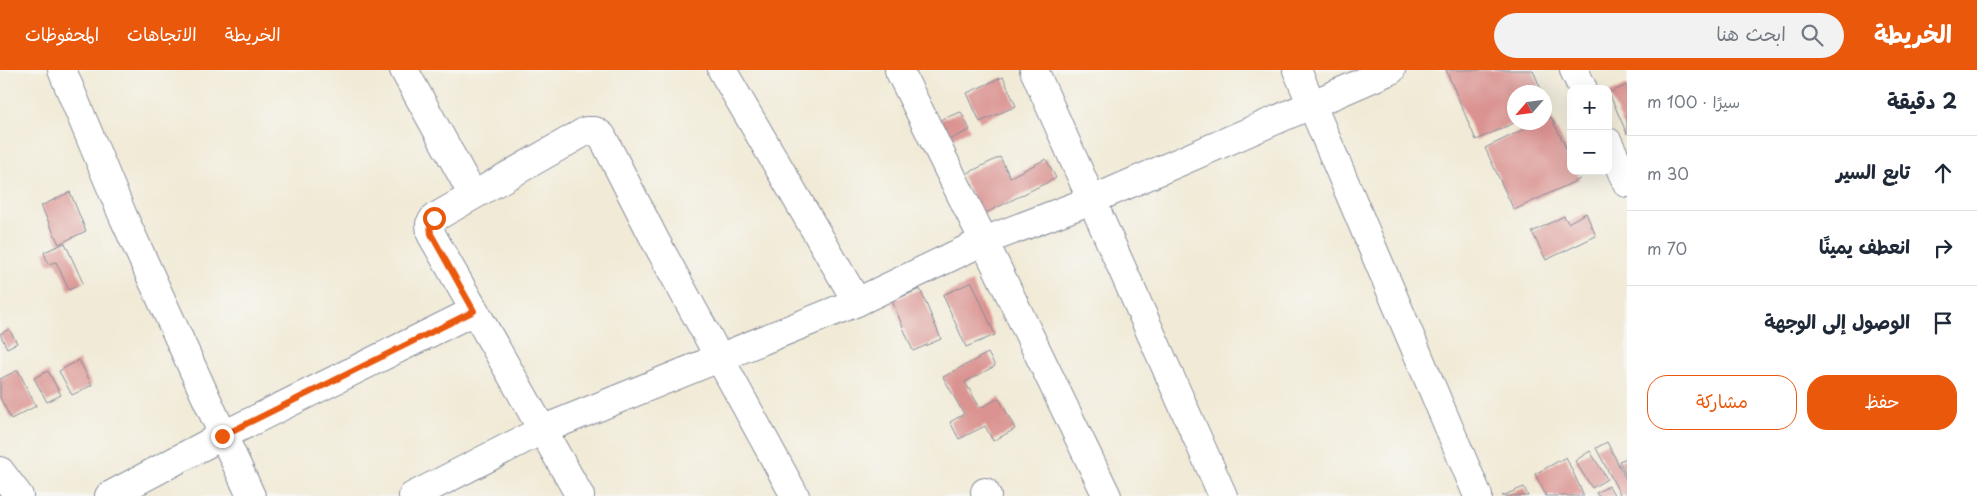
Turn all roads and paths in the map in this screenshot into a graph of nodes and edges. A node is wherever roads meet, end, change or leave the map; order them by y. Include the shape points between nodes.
1 (62, 70) edge
2 (404, 70) edge
3 (722, 70) edge
4 (899, 70) edge
5 (1034, 70) edge
6 (1296, 70) edge
7 (1391, 70) edge
8 (1574, 70) edge
9 (1581, 85) edge
10 (1311, 103) junction
11 (1612, 151) edge
12 (1627, 183) edge
13 (473, 195) junction
14 (1092, 200) junction
15 (984, 241) junction
16 (857, 302) junction
17 (474, 311) junction
18 (720, 357) junction
19 (544, 429) junction
20 (222, 436) junction
21 (0, 471) edge
22 (785, 492) edge
23 (20, 496) edge
24 (109, 496) edge
25 (251, 496) edge
26 (413, 496) edge
27 (580, 496) edge
28 (1106, 496) edge
29 (1223, 496) edge
30 (1478, 496) edge

1 - 20 street via 123,216
2 - 13 street
3 - 16 street
4 - 15 street
5 - 14 street
6 - 10 street
7 - 10 street
8 - 9 street
10 - 14 street
10 - 30 street
11 - 12 street
13 - 17 street via 434,218 430,224 431,234
13 - 18 street via 586,131 595,131 602,136
14 - 15 street
14 - 29 street
15 - 16 street
15 - 28 street
16 - 18 street
17 - 19 street
17 - 20 street
18 - 19 street
18 - 22 street
19 - 26 street
19 - 27 street
20 - 24 street
20 - 25 street
21 - 23 street

